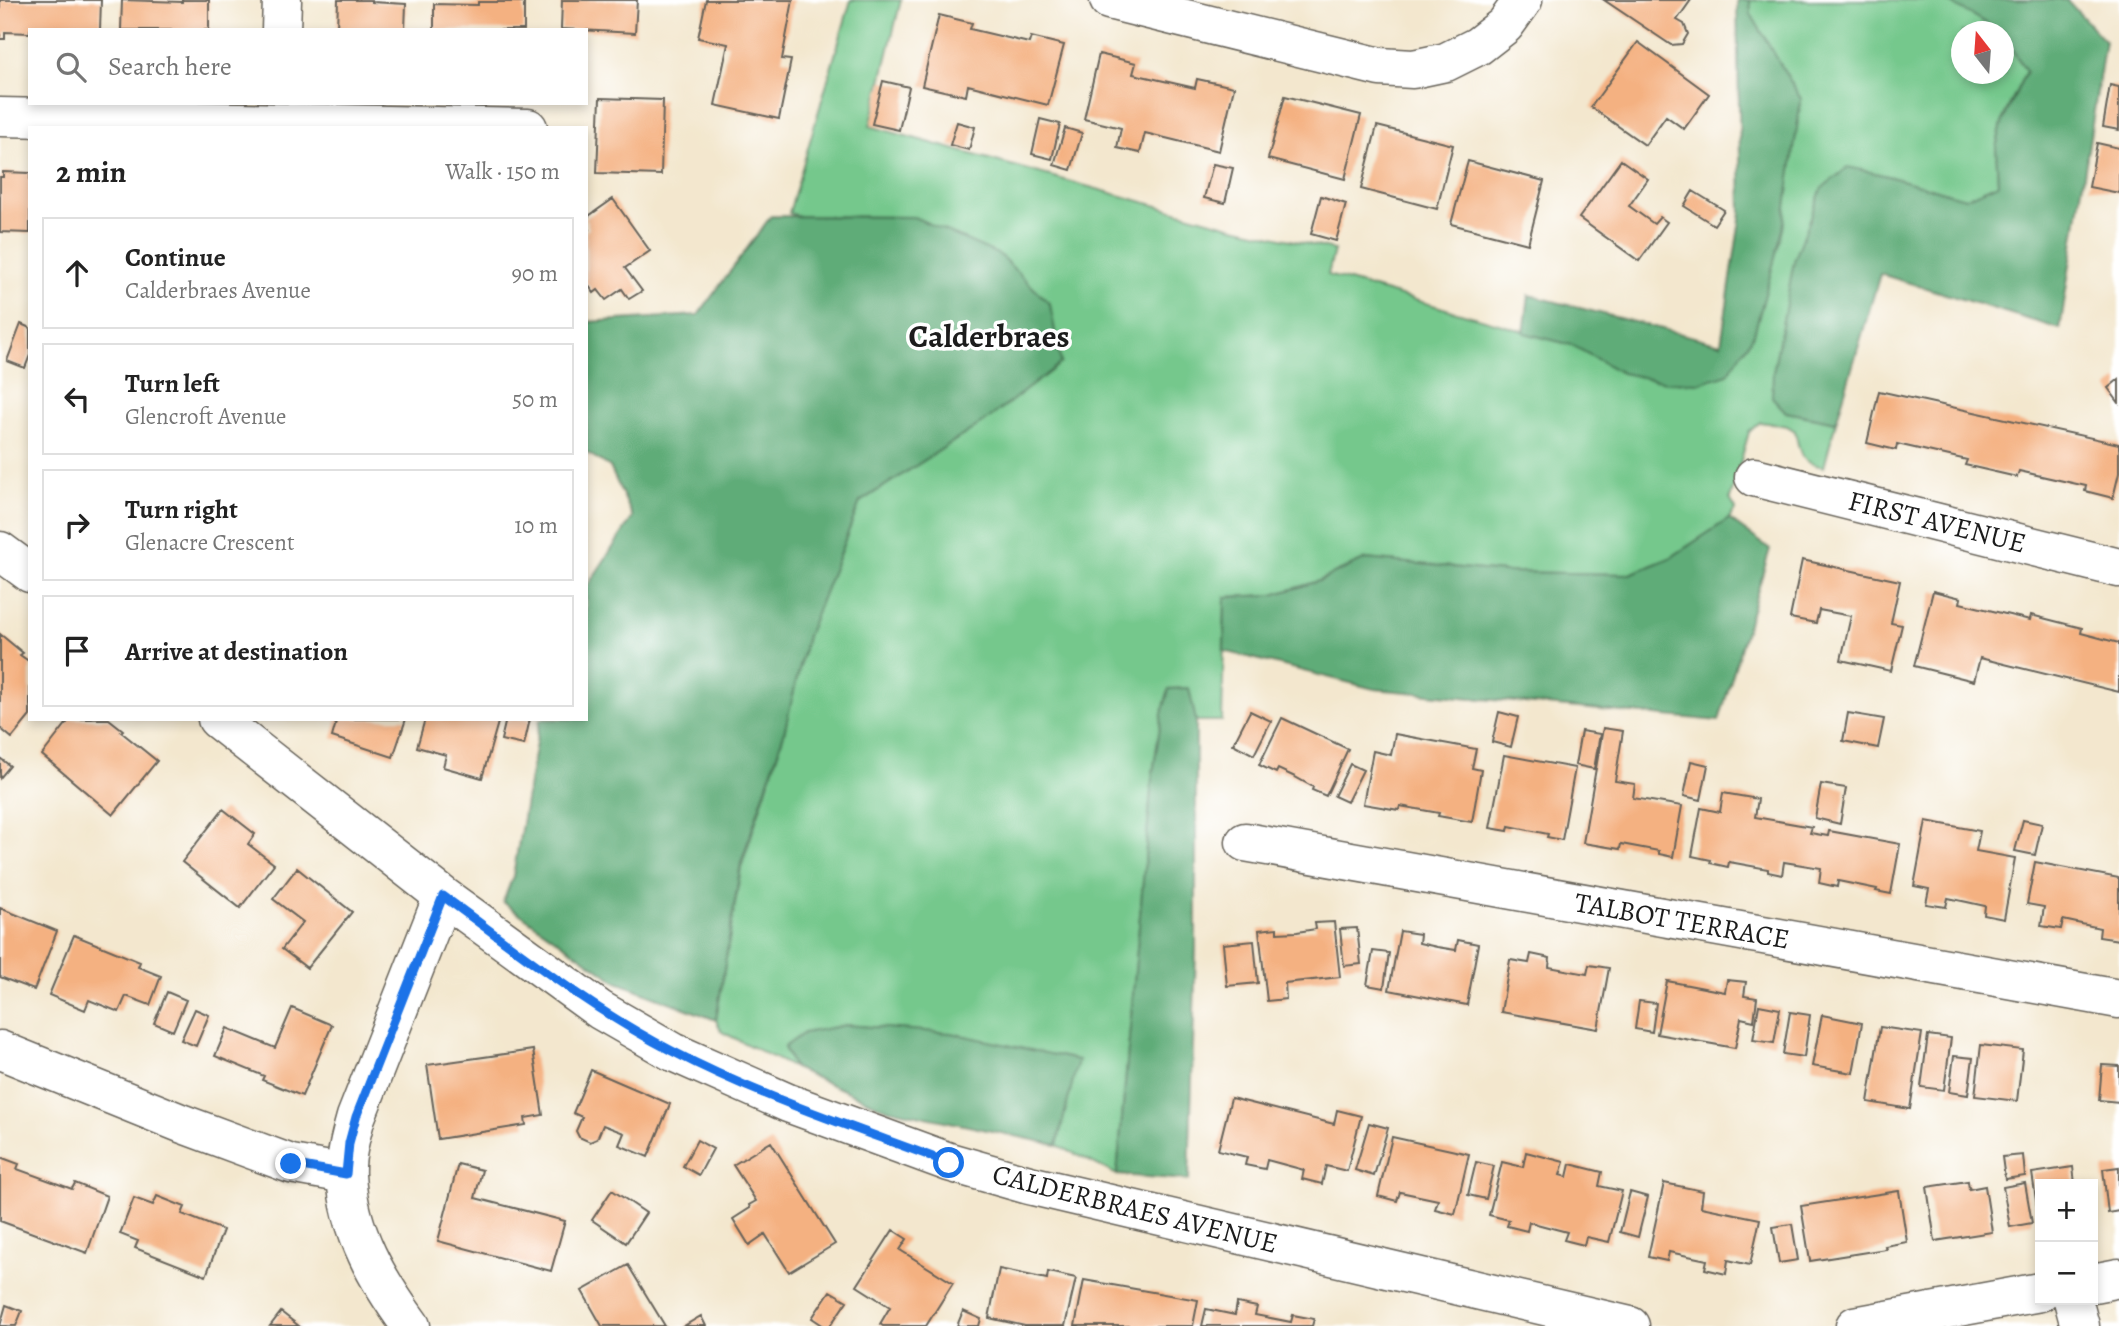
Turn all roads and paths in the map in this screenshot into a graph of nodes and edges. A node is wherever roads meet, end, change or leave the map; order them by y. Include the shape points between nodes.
1 (282, 0) edge
2 (1109, 0) edge
3 (1523, 0) edge
4 (281, 28) edge
5 (277, 113) edge
6 (0, 117) edge
7 (495, 126) edge
8 (1754, 477) dead end
9 (0, 551) edge
10 (2119, 568) edge
11 (28, 572) edge
12 (220, 721) edge
13 (1245, 842) dead end
14 (443, 896) junction
15 (2119, 999) edge
16 (0, 1050) edge
17 (346, 1174) junction
18 (2119, 1278) edge
19 (2098, 1282) edge
20 (2035, 1293) edge
21 (2074, 1305) edge
22 (411, 1326) edge
23 (1630, 1326) edge
24 (1855, 1326) edge
25 (2080, 1326) edge

1 - 4 street
2 - 3 street via 1380,66 1413,69 1446,62 1478,46 1505,24
5 - 6 street
5 - 7 street
8 - 10 street, FIRST AVENUE
9 - 11 street
12 - 14 street, CALDERBRAES AVENUE
13 - 15 street, TALBOT TERRACE
14 - 17 street via 356,1117
14 - 23 street, CALDERBRAES AVENUE via 600,1010 673,1052 788,1103 949,1163
16 - 17 street via 291,1164
17 - 22 street via 353,1218 368,1261
18 - 19 street
20 - 24 street
21 - 25 street

